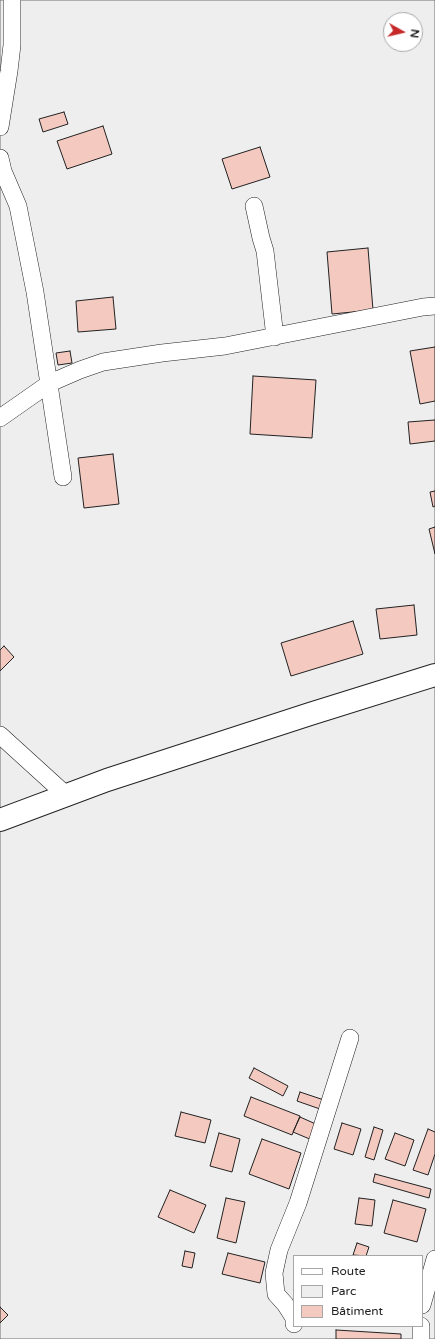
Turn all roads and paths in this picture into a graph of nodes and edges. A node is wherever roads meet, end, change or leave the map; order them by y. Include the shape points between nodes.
1 (12, 0) edge
2 (0, 127) edge
3 (0, 158) edge
4 (254, 206) dead end
5 (435, 306) edge
6 (275, 337) junction
7 (50, 383) junction
8 (0, 418) edge
9 (63, 477) dead end
10 (435, 675) edge
11 (0, 735) edge
12 (66, 795) junction
13 (0, 820) edge
14 (350, 1038) dead end
15 (435, 1259) edge
16 (423, 1302) edge
17 (290, 1303) edge
18 (423, 1306) edge
19 (435, 1307) edge
20 (293, 1314) edge
21 (294, 1327) edge
22 (421, 1327) edge
23 (294, 1339) edge
24 (421, 1339) edge

1 - 2 street via 12,45
3 - 7 street via 18,206
4 - 6 street via 265,251
5 - 6 street
6 - 7 street via 103,362
7 - 8 street
7 - 9 street
10 - 12 street
11 - 12 street
12 - 13 street
14 - 17 street via 298,1203 279,1250 274,1273 276,1294
15 - 16 street
17 - 20 street
18 - 19 street
21 - 23 street
22 - 24 street

